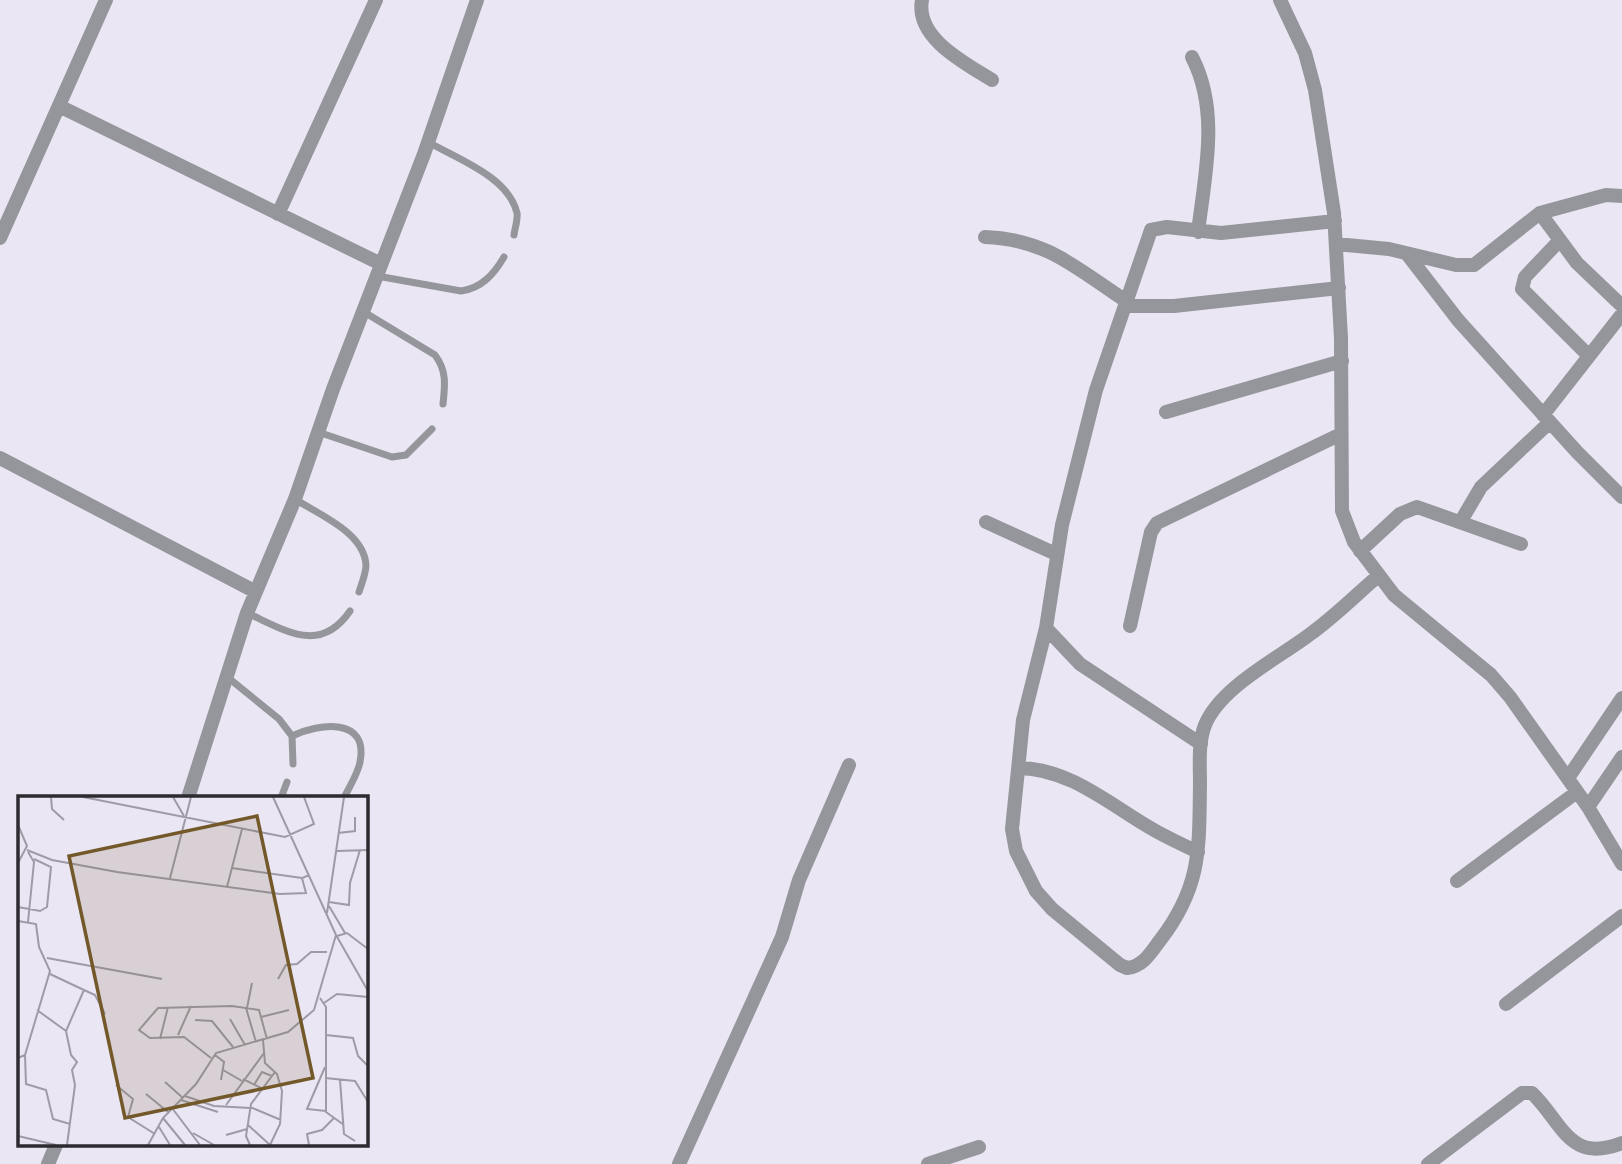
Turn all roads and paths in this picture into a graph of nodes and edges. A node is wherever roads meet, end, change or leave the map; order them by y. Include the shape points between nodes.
1 (106, 0) edge
2 (376, 0) edge
3 (477, 0) edge
4 (922, 0) edge
5 (1280, 0) edge
6 (1192, 57) dead end
7 (992, 79) dead end
8 (59, 106) junction
9 (428, 142) junction
10 (1622, 196) edge
11 (1540, 213) junction
12 (278, 214) junction
13 (1335, 221) junction
14 (1198, 232) junction
15 (514, 234) dead end
16 (0, 237) edge
17 (985, 237) dead end
18 (1560, 240) junction
19 (1336, 244) junction
20 (1407, 254) junction
21 (504, 257) dead end
22 (379, 270) junction
23 (1339, 288) junction
24 (1126, 303) junction
25 (1622, 306) edge
26 (363, 312) junction
27 (1622, 314) edge
28 (1589, 356) junction
29 (1342, 361) junction
30 (443, 404) dead end
31 (1166, 412) dead end
32 (1546, 418) junction
33 (432, 429) dead end
34 (317, 432) junction
35 (1341, 433) junction
36 (0, 458) edge
37 (1622, 497) edge
38 (295, 499) junction
39 (1461, 521) junction
40 (986, 522) dead end
41 (1521, 544) dead end
42 (1360, 551) junction
43 (1056, 554) junction
44 (1378, 576) junction
45 (256, 592) junction
46 (359, 592) dead end
47 (350, 611) dead end
48 (247, 613) junction
49 (1130, 626) dead end
50 (1045, 628) junction
51 (226, 676) junction
52 (1622, 698) edge
53 (292, 736) junction
54 (1201, 744) junction
55 (1622, 757) edge
56 (293, 764) dead end
57 (849, 765) dead end
58 (1019, 768) junction
59 (1568, 778) junction
60 (287, 782) dead end
61 (1577, 792) junction
62 (189, 796) edge
63 (282, 796) edge
64 (345, 796) edge
65 (1588, 807) junction
66 (1198, 852) junction
67 (1622, 864) edge
68 (1457, 881) dead end
69 (1622, 916) edge
70 (1506, 1004) dead end
71 (1622, 1143) edge
72 (56, 1146) edge
73 (979, 1147) dead end
74 (48, 1164) edge
75 (679, 1164) edge
76 (928, 1164) edge
77 (1428, 1164) edge

1 - 8 street
2 - 12 street
3 - 9 street
4 - 7 street via 926,29 966,64
5 - 13 street via 1315,90
6 - 14 street via 1207,94 1209,120
8 - 12 street
8 - 16 street
9 - 15 lane via 498,184 518,215
9 - 22 street
10 - 11 street via 1606,195
11 - 18 street
11 - 20 street via 1474,264
12 - 22 street
13 - 14 street
13 - 19 street
14 - 24 street via 1167,227 1151,230
17 - 24 street via 1013,238 1039,246
18 - 25 street
18 - 28 street via 1525,277 1522,289
19 - 20 street
19 - 23 street
20 - 32 street via 1458,320
21 - 22 lane via 484,282 471,290
22 - 26 street
23 - 24 street via 1174,306
23 - 29 street
24 - 43 street via 1096,390
26 - 30 lane via 435,355 446,381
26 - 34 street
27 - 28 street
28 - 32 street
29 - 31 street
29 - 35 street
32 - 37 street
32 - 39 street via 1481,487
33 - 34 lane via 406,455 392,457
34 - 38 street
35 - 42 street via 1342,511
35 - 49 street via 1157,523 1151,532
36 - 45 street
38 - 45 street
38 - 46 lane via 355,539 362,549 366,566
39 - 41 street
39 - 42 street via 1426,508 1409,509
40 - 43 street
42 - 44 street
43 - 50 street
44 - 54 street via 1315,631 1233,690 1214,709
44 - 59 street via 1491,675
45 - 48 street
47 - 48 lane via 331,632 309,636
48 - 51 street
50 - 54 street via 1080,664
50 - 58 street via 1023,720
51 - 53 lane via 279,719
51 - 62 street
52 - 59 street
53 - 56 lane
53 - 64 lane via 337,724 353,734 361,744 360,763
54 - 66 street
55 - 65 street
57 - 75 street via 799,880 782,937
58 - 66 street via 1073,781
58 - 66 street via 1012,829 1016,852 1036,891 1127,968 1144,962 1182,911
59 - 61 street
60 - 63 lane
61 - 65 street
61 - 68 street
65 - 67 street
69 - 70 street
71 - 77 street via 1580,1148 1532,1093 1522,1093
72 - 74 street
73 - 76 street

